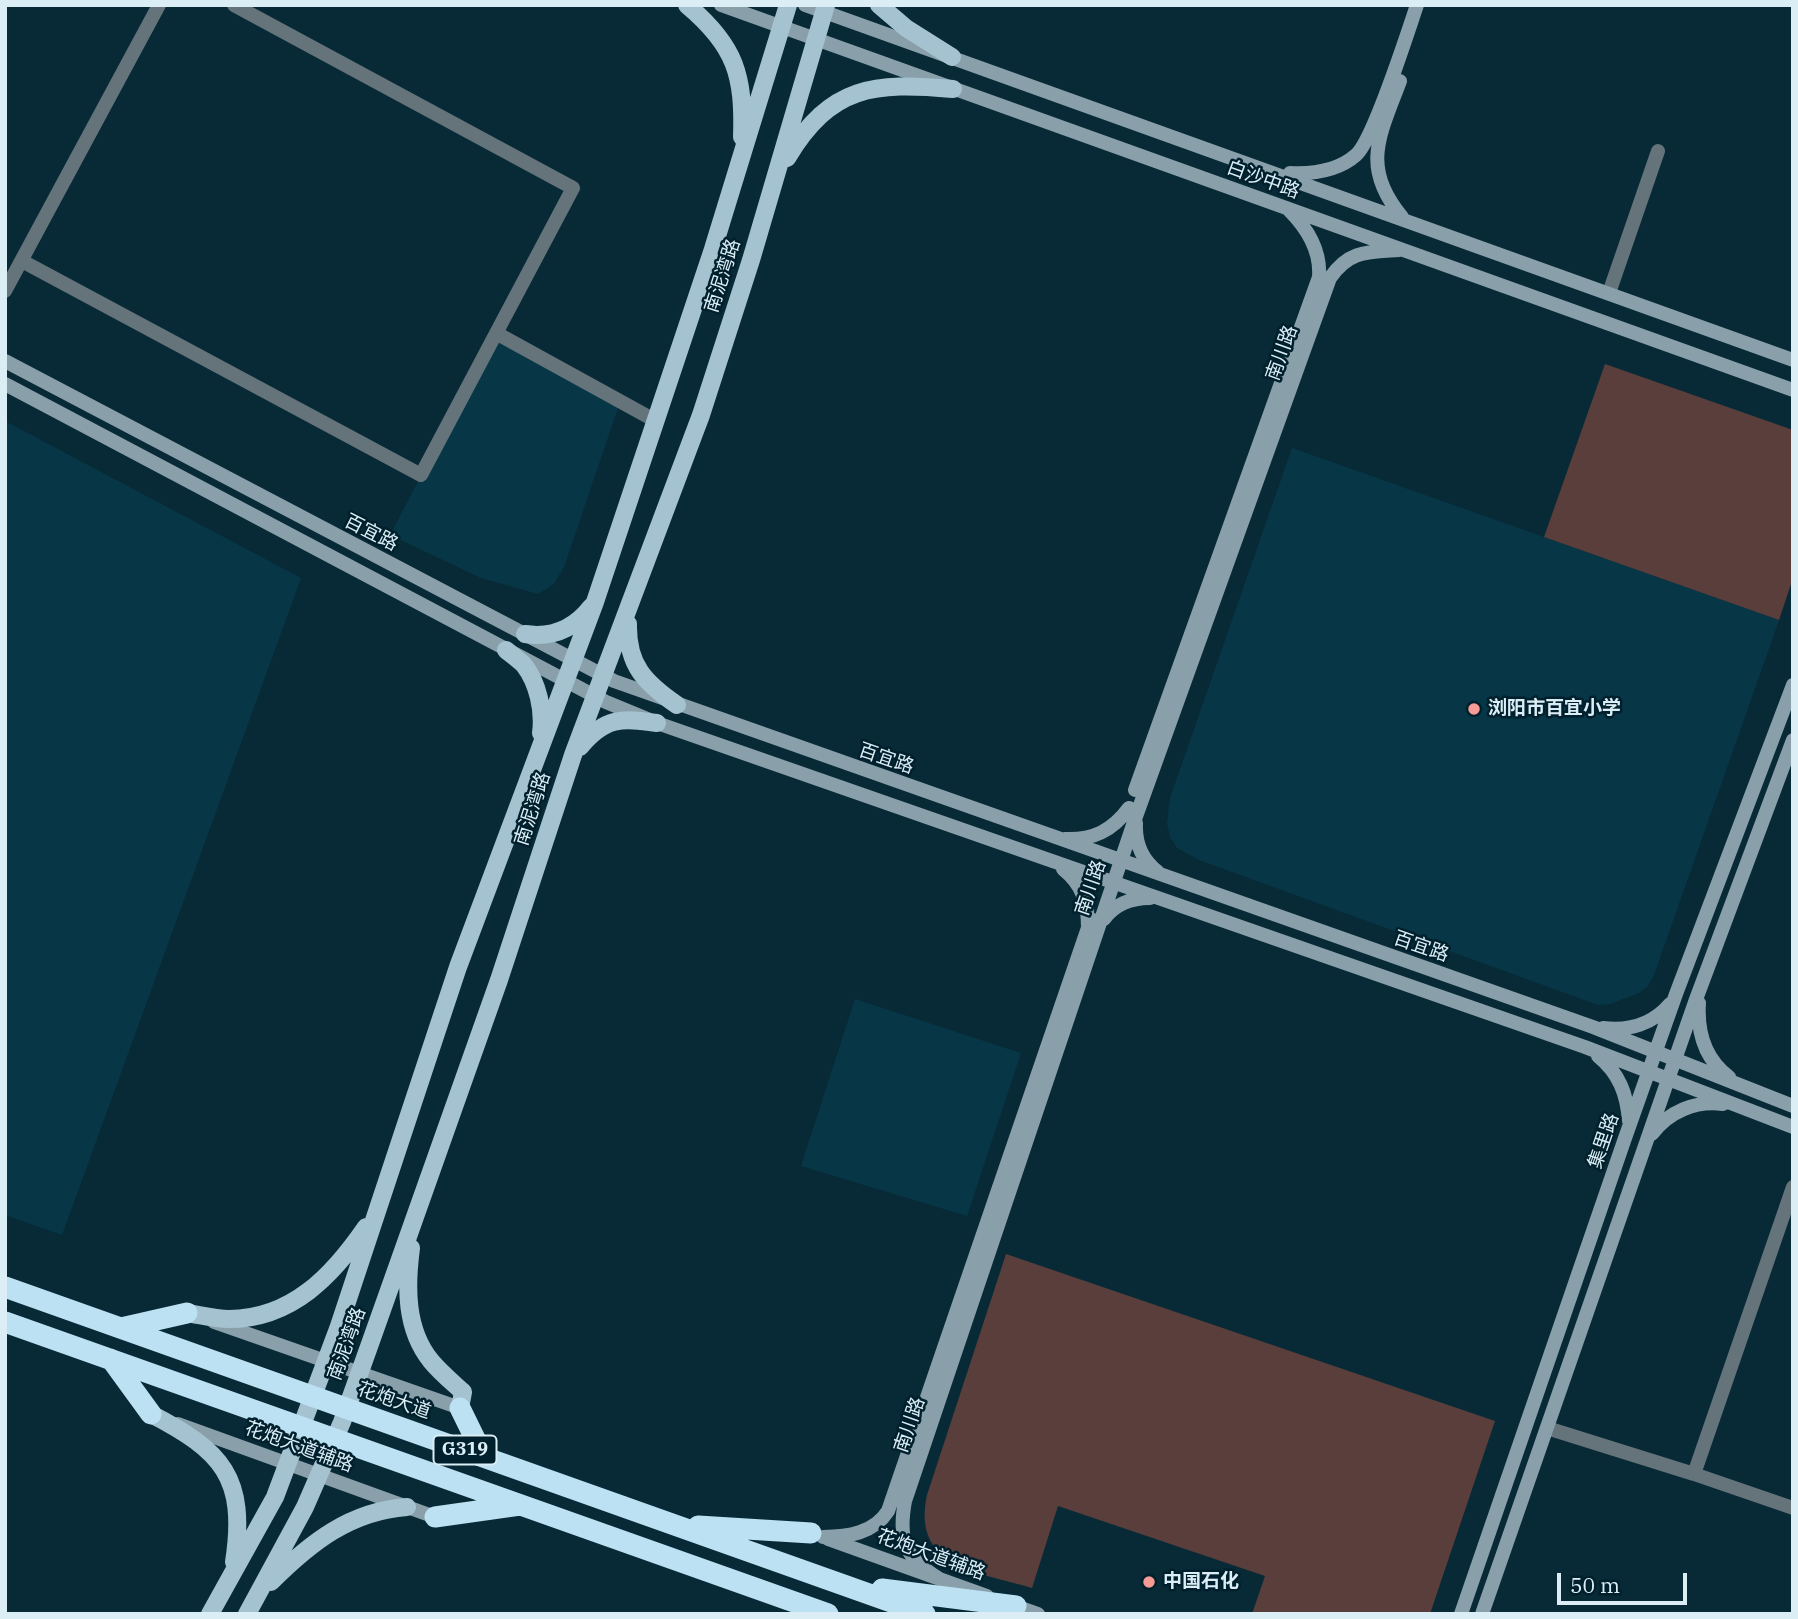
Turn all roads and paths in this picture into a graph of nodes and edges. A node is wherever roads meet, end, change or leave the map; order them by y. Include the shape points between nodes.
1 (159, 5) edge
2 (234, 5) edge
3 (687, 5) edge
4 (720, 5) edge
5 (788, 5) edge
6 (805, 5) edge
7 (880, 5) edge
8 (1417, 5) edge
9 (1428, 5) edge
10 (825, 9) edge
11 (782, 27) junction
12 (816, 40) junction
13 (951, 57) junction
14 (953, 89) junction
15 (1658, 151) dead end
16 (741, 158) junction
17 (1275, 173) junction
18 (776, 176) junction
19 (1289, 210) junction
20 (1403, 218) junction
21 (1399, 250) junction
22 (22, 261) junction
23 (5, 291) edge
24 (1609, 293) junction
25 (496, 333) junction
26 (1793, 360) edge
27 (5, 361) edge
28 (5, 384) edge
29 (1793, 390) edge
30 (656, 421) junction
31 (595, 602) junction
32 (630, 609) junction
33 (525, 634) junction
34 (506, 650) junction
35 (573, 660) junction
36 (604, 676) junction
37 (565, 681) junction
38 (1793, 685) edge
39 (596, 697) junction
40 (677, 705) junction
41 (657, 723) junction
42 (1793, 740) edge
43 (538, 750) junction
44 (571, 762) junction
45 (1133, 811) junction
46 (1055, 839) junction
47 (1116, 860) junction
48 (1054, 862) junction
49 (1165, 877) junction
50 (1109, 882) junction
51 (1157, 899) junction
52 (1093, 928) junction
53 (1700, 989) junction
54 (1676, 994) junction
55 (1593, 1027) junction
56 (1586, 1047) junction
57 (1656, 1052) junction
58 (1675, 1060) junction
59 (1649, 1072) junction
60 (1668, 1079) junction
61 (1742, 1087) junction
62 (1734, 1105) junction
63 (1793, 1106) edge
64 (1629, 1127) junction
65 (1793, 1128) edge
66 (1644, 1147) junction
67 (1793, 1187) edge
68 (379, 1206) junction
69 (415, 1215) junction
70 (5, 1287) edge
71 (187, 1312) junction
72 (5, 1322) edge
73 (121, 1328) junction
74 (111, 1359) junction
75 (326, 1361) junction
76 (359, 1373) junction
77 (314, 1396) junction
78 (346, 1408) junction
79 (460, 1408) junction
80 (151, 1414) junction
81 (302, 1427) junction
82 (1547, 1428) junction
83 (335, 1438) junction
84 (484, 1457) junction
85 (288, 1463) junction
86 (1694, 1474) junction
87 (319, 1475) junction
88 (523, 1505) junction
89 (407, 1507) junction
90 (1793, 1508) edge
91 (435, 1517) joint
92 (674, 1524) junction
93 (817, 1535) junction
94 (938, 1578) junction
95 (227, 1584) junction
96 (843, 1585) junction
97 (256, 1597) junction
98 (1016, 1606) junction
99 (210, 1614) edge
100 (247, 1614) edge
101 (828, 1614) edge
102 (925, 1614) edge
103 (1038, 1614) edge
104 (1461, 1614) edge
105 (1482, 1614) edge

1 - 22 street
2 - 25 street via 573,188
3 - 16 main road via 708,23 733,58 741,98
4 - 11 street, 白沙中路
5 - 11 main road, 南泥湾路
6 - 10 street, 白沙中路
7 - 13 main road
8 - 17 street via 1372,128 1357,154 1327,170
9 - 20 street via 1376,148 1385,194
10 - 12 main road, 南泥湾路
10 - 13 street, 白沙中路
11 - 12 street, 白沙中路
11 - 16 main road, 南泥湾路
12 - 14 street, 白沙中路
12 - 18 main road, 南泥湾路
13 - 17 street, 白沙中路
14 - 18 main road via 881,87 841,99 812,123
14 - 19 street, 白沙中路
15 - 24 street
16 - 30 main road, 南泥湾路
17 - 20 street, 白沙中路
18 - 32 main road, 南泥湾路 via 701,415
19 - 21 street, 白沙中路
19 - 45 street, 南川路 via 1315,245 1319,277
20 - 24 street, 白沙中路
21 - 29 street, 白沙中路
21 - 45 street, 南川路 via 1357,254 1330,278
22 - 23 street
22 - 25 street via 421,475
24 - 26 street, 白沙中路
25 - 30 street
27 - 33 street, 百宜路
28 - 34 street, 百宜路
30 - 31 main road, 南泥湾路
31 - 33 main road via 563,631
31 - 35 main road, 南泥湾路
32 - 36 main road, 南泥湾路
32 - 40 main road via 628,643 636,668
33 - 35 street, 百宜路
34 - 37 street, 百宜路
34 - 43 main road via 524,665 538,693 542,726
35 - 36 street, 百宜路
35 - 37 main road, 南泥湾路
36 - 39 main road, 南泥湾路
36 - 40 street, 百宜路
37 - 39 street, 百宜路
37 - 43 main road, 南泥湾路
38 - 54 street, 集里路
39 - 41 street, 百宜路
39 - 44 main road, 南泥湾路
40 - 46 street, 百宜路
41 - 44 main road via 617,720 604,724
41 - 48 street, 百宜路
42 - 53 street, 集里路
43 - 68 main road, 南泥湾路 via 458,967
44 - 69 main road, 南泥湾路
45 - 46 street via 1096,836
45 - 47 street, 南川路
45 - 49 street via 1141,853
46 - 47 street, 百宜路
47 - 49 street, 百宜路
47 - 50 street, 南川路
48 - 50 street, 百宜路
48 - 52 street via 1083,891
49 - 55 street, 百宜路
50 - 51 street, 百宜路
50 - 52 street, 南川路
51 - 52 street via 1125,902
51 - 56 street, 百宜路
52 - 93 street, 南川路 via 888,1511 865,1531 839,1537
52 - 94 street, 南川路 via 905,1501 904,1543 915,1561
53 - 58 street, 集里路
53 - 61 street via 1700,1026 1707,1053 1713,1064
54 - 55 street via 1668,1007 1640,1025
54 - 57 street, 集里路
55 - 57 street, 百宜路
56 - 59 street, 百宜路
56 - 64 street via 1612,1068 1619,1081
57 - 58 street, 百宜路
57 - 59 street, 集里路
58 - 60 street, 集里路
58 - 61 street, 百宜路
59 - 60 street, 百宜路
59 - 64 street, 集里路
60 - 62 street, 百宜路
60 - 66 street, 集里路
61 - 63 street, 百宜路
62 - 65 street, 百宜路
62 - 66 street via 1713,1102 1679,1110 1654,1131
64 - 104 street, 集里路
66 - 82 street, 集里路
67 - 86 street
68 - 71 main road via 335,1268 296,1300 253,1317 228,1319
68 - 75 main road, 南泥湾路
69 - 76 main road, 南泥湾路
69 - 79 main road via 409,1263 410,1315 430,1360 463,1392
70 - 73 highway, 花炮大道 / G319
71 - 73 highway
71 - 75 street
72 - 74 highway, G319
73 - 77 highway, 花炮大道 / G319
74 - 80 highway
74 - 81 highway, G319
75 - 76 street
75 - 77 main road, 南泥湾路
76 - 78 main road, 南泥湾路
76 - 79 street
77 - 78 highway, 花炮大道 / G319
77 - 81 main road, 南泥湾路
78 - 83 main road, 南泥湾路
78 - 84 highway, 花炮大道 / G319
79 - 84 highway
80 - 85 street, 花炮大道辅路
80 - 95 main road via 204,1446 226,1473 238,1518
81 - 83 highway, G319
81 - 85 main road, 南泥湾路
82 - 86 street
82 - 105 street, 集里路
83 - 87 main road, 南泥湾路
83 - 88 highway, G319
84 - 92 highway, 花炮大道 / G319
85 - 87 street, 花炮大道辅路
85 - 95 main road, 南泥湾路 via 275,1497
86 - 90 street
87 - 89 street, 花炮大道辅路
87 - 97 main road, 南泥湾路
88 - 91 highway
88 - 101 highway, G319
89 - 91 street, 花炮大道辅路
89 - 97 main road via 386,1508 342,1524
92 - 93 highway
92 - 96 highway, 花炮大道 / G319
93 - 94 street, 花炮大道辅路
94 - 98 street, 花炮大道辅路
95 - 99 main road, 南泥湾路
96 - 98 highway
96 - 102 highway, 花炮大道 / G319
97 - 100 main road, 南泥湾路
98 - 103 street, 花炮大道辅路

